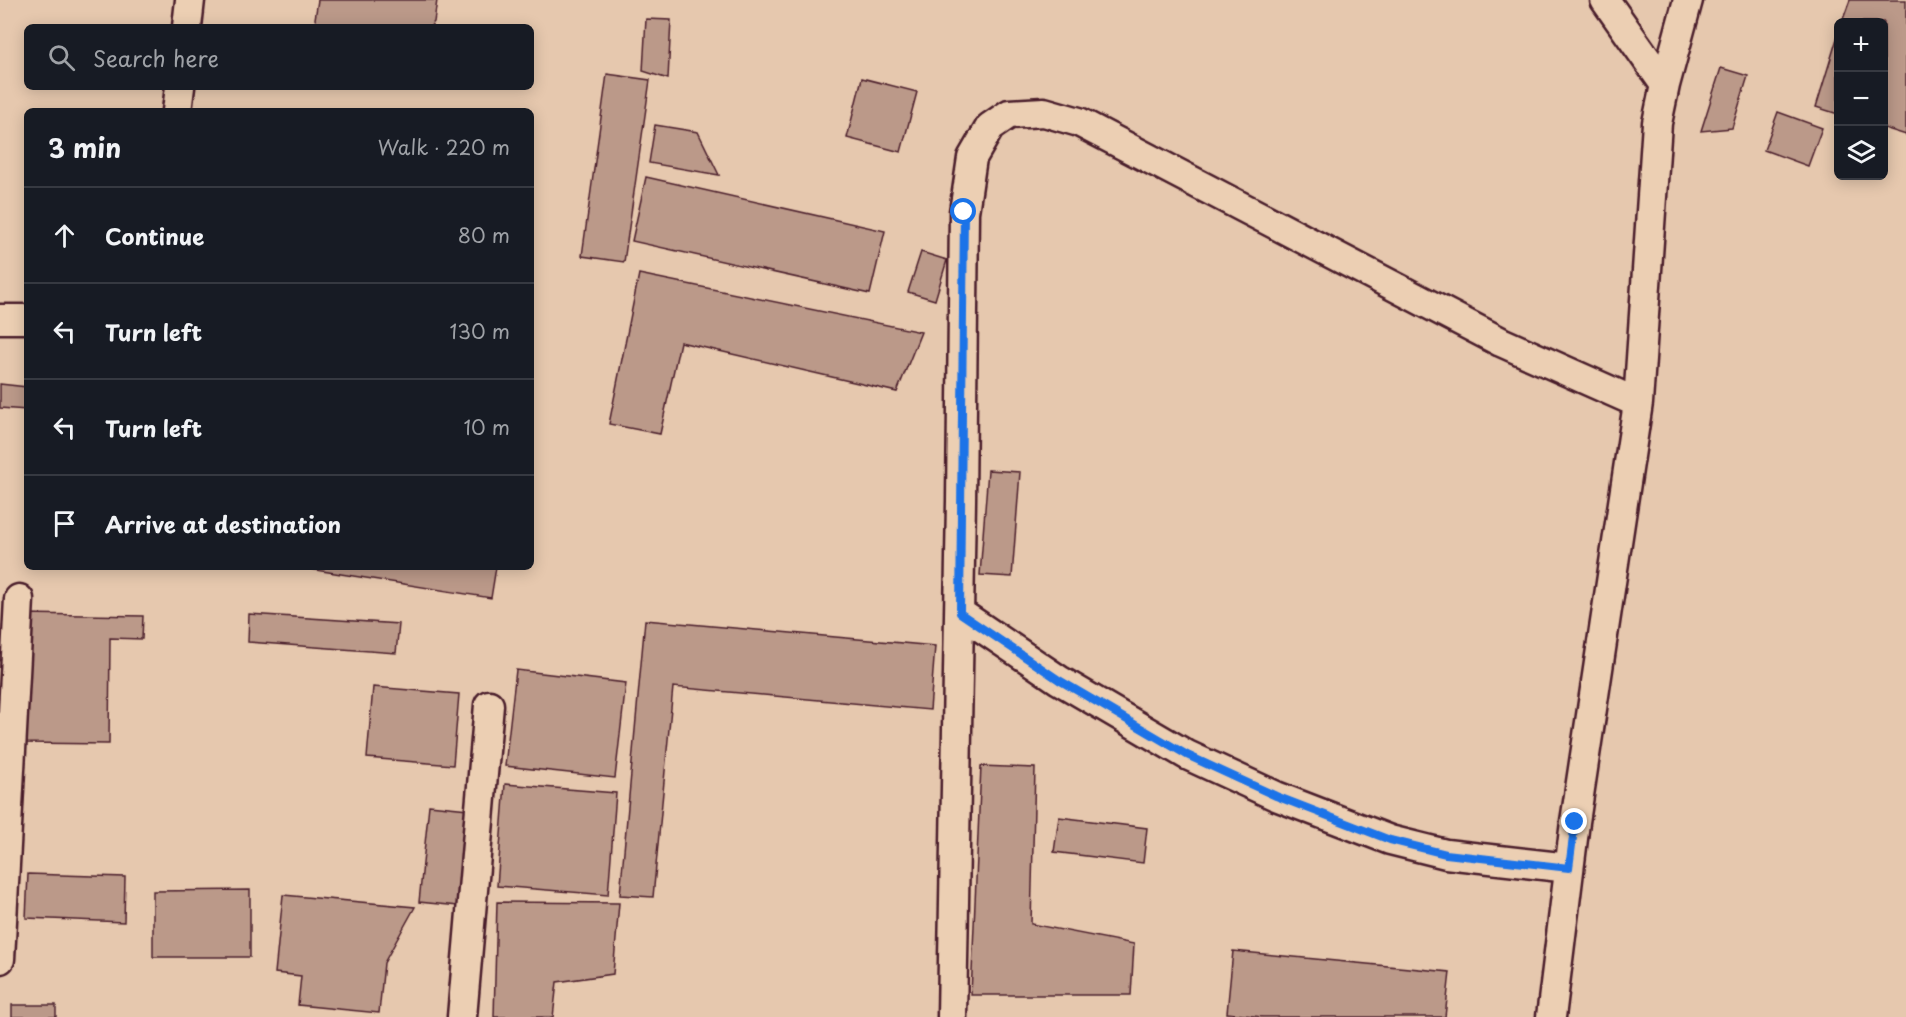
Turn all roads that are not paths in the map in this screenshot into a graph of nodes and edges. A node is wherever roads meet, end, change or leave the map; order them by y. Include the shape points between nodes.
1 (190, 0) edge
2 (1605, 0) edge
3 (1688, 0) edge
4 (187, 24) edge
5 (1665, 86) junction
6 (180, 90) edge
7 (177, 108) edge
8 (0, 319) edge
9 (24, 319) edge
10 (1638, 403) junction
11 (19, 599) dead end
12 (960, 613) junction
13 (489, 705) dead end
14 (1569, 868) junction
15 (0, 959) edge
16 (462, 1017) edge
17 (952, 1017) edge
18 (1551, 1017) edge

1 - 4 street
2 - 5 street
3 - 5 street
5 - 10 street via 1657,123
6 - 7 street
8 - 9 street
10 - 12 street via 1501,342 1079,122 1044,112 1009,114 990,127 972,158 964,212
10 - 14 street
11 - 15 street
12 - 14 street via 1059,680 1187,755 1276,796 1390,840 1446,854
12 - 17 street
13 - 16 street
14 - 18 street

